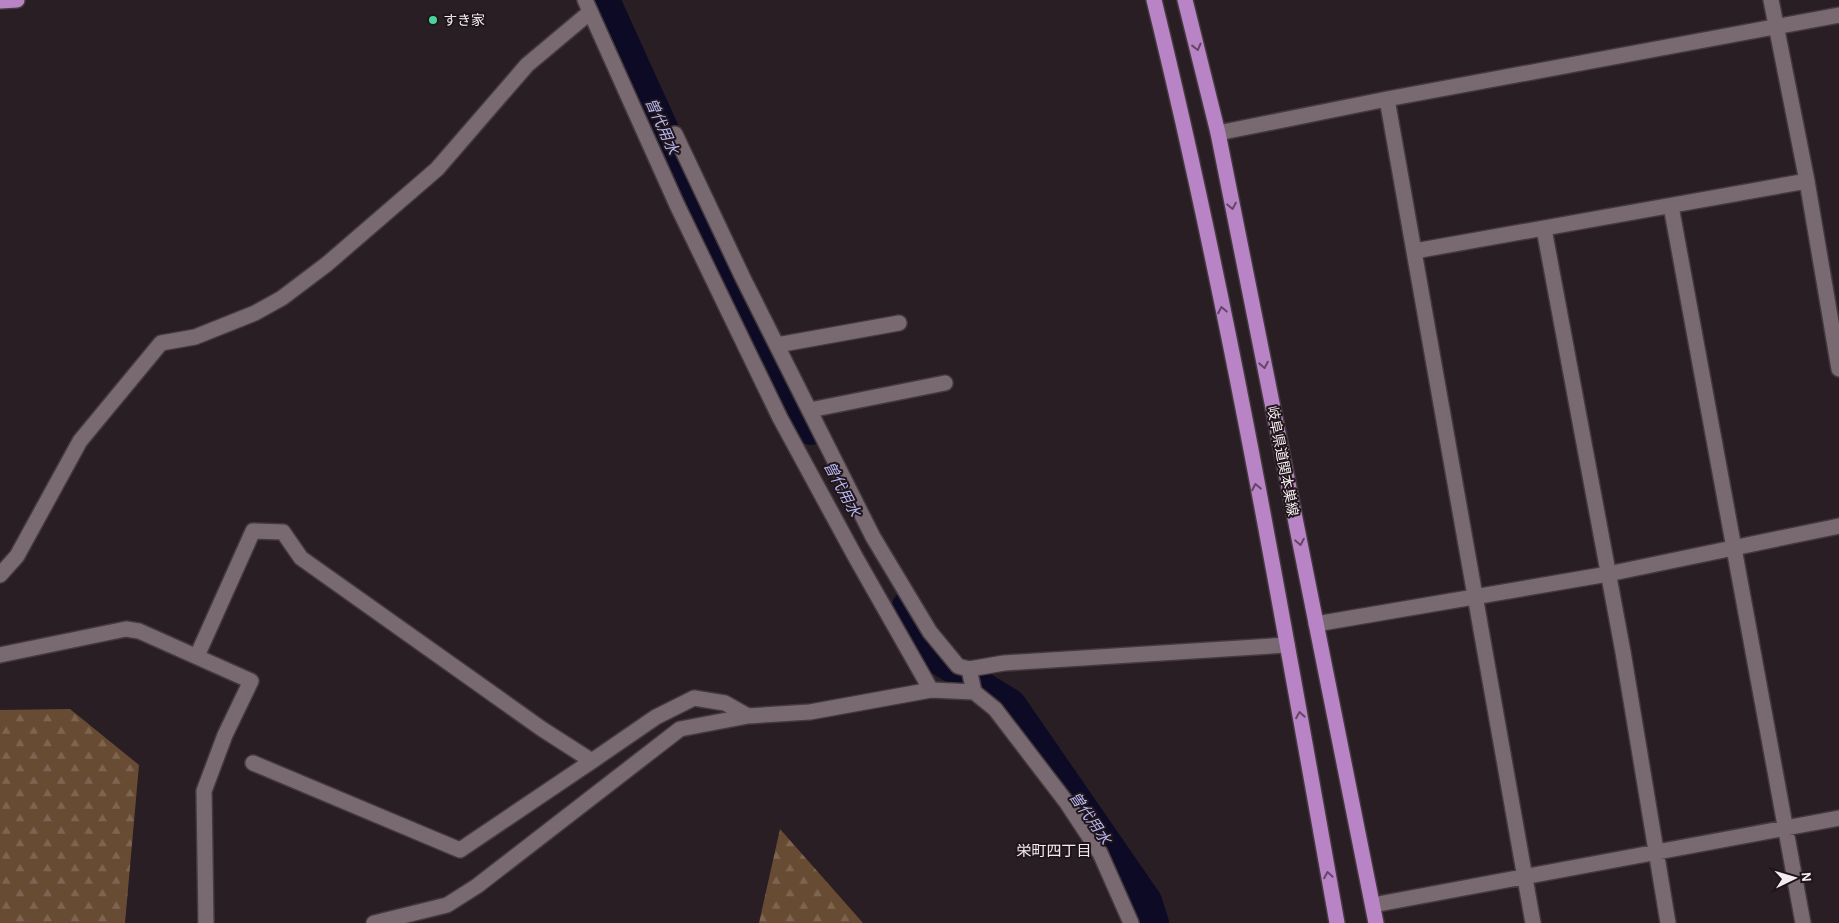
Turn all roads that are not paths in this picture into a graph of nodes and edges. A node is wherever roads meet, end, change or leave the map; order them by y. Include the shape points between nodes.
1 (17, 0) edge
2 (1154, 0) edge
3 (1185, 0) edge
4 (1771, 0) edge
5 (0, 1) edge
6 (587, 7) edge
7 (1839, 15) edge
8 (1776, 28) junction
9 (1387, 99) junction
10 (675, 134) dead end
11 (1218, 134) junction
12 (1807, 181) junction
13 (1671, 206) junction
14 (1544, 229) junction
15 (1416, 251) junction
16 (899, 323) dead end
17 (777, 345) junction
18 (1839, 369) edge
19 (945, 383) dead end
20 (810, 410) junction
21 (1839, 526) edge
22 (1734, 548) junction
23 (1608, 574) junction
24 (0, 575) edge
25 (1474, 599) junction
26 (1316, 624) junction
27 (1287, 645) junction
28 (0, 655) edge
29 (198, 656) junction
30 (969, 668) junction
31 (932, 690) junction
32 (974, 692) junction
33 (748, 716) junction
34 (592, 761) junction
35 (253, 763) dead end
36 (1839, 818) edge
37 (1786, 828) junction
38 (1656, 853) junction
39 (1524, 878) junction
40 (1373, 905) junction
41 (398, 920) edge
42 (206, 923) edge
43 (374, 923) edge
44 (1131, 923) edge
45 (1336, 923) edge
46 (1376, 923) edge
47 (1533, 923) edge
48 (1668, 923) edge
49 (1803, 923) edge

1 - 5 main road
27 -> 2 main road via 1191,151
3 -> 11 main road, 岐阜県道関本巣線
4 - 8 street
6 - 24 street via 526,65 437,169 297,287 255,312 195,337 161,343 80,441 17,556
6 - 31 street via 780,418
7 - 8 street
8 - 9 street
8 - 12 street
9 - 11 street
9 - 15 street
10 - 17 street
11 -> 26 main road, 岐阜県道関本巣線
12 - 13 street
12 - 18 street
13 - 14 street
13 - 22 street
14 - 15 street
14 - 23 street
15 - 25 street
16 - 17 street
17 - 20 street
19 - 20 street
20 - 30 street via 873,537 930,632 958,666
21 - 22 street
22 - 23 street
22 - 37 street
23 - 25 street
23 - 38 street
25 - 26 street
25 - 39 street
26 - 40 main road, 岐阜県道関本巣線
27 - 30 street
45 -> 27 main road
28 - 29 street via 126,629 139,631
29 - 34 street via 254,532 283,532 301,558
29 - 42 street via 251,681 204,791
30 - 32 street
31 - 32 street
31 - 33 street via 810,712
32 - 44 street via 995,709 1067,803 1100,853
33 - 34 street via 725,702 694,698 656,717
33 - 41 street via 680,729 477,886 447,906
34 - 35 street via 460,850
36 - 37 street
37 - 38 street
37 - 49 street
38 - 39 street
38 - 48 street
39 - 40 street
39 - 47 street
40 - 46 main road, 岐阜県道関本巣線
41 - 43 street

